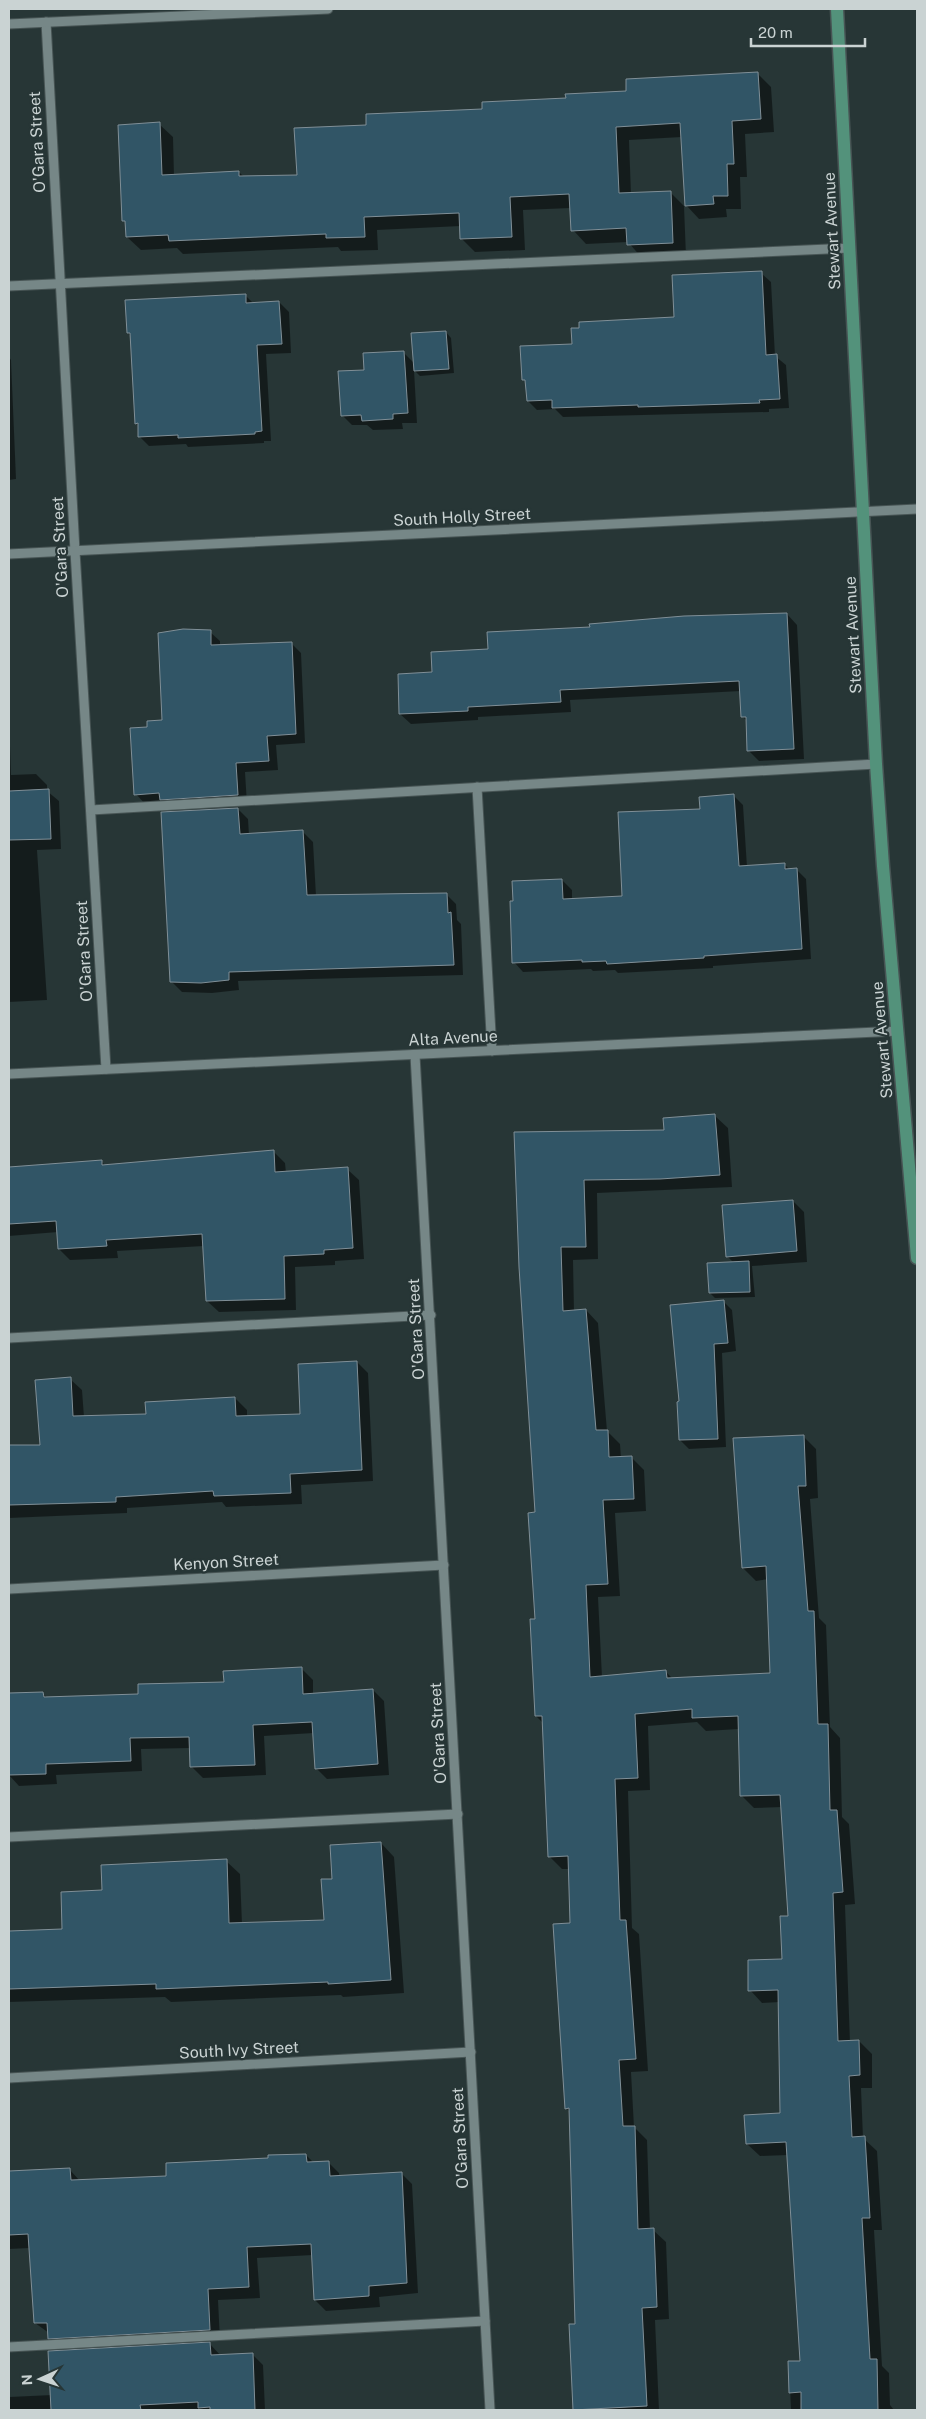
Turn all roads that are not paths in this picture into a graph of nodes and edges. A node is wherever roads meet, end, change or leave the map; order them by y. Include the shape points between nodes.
1 (328, 9) edge
2 (837, 9) edge
3 (46, 22) junction
4 (9, 24) edge
5 (850, 248) junction
6 (59, 283) junction
7 (9, 286) edge
8 (917, 509) edge
9 (863, 512) junction
10 (75, 551) junction
11 (9, 554) edge
12 (876, 764) junction
13 (477, 787) junction
14 (91, 810) junction
15 (898, 1032) junction
16 (492, 1051) junction
17 (415, 1055) junction
18 (106, 1069) junction
19 (9, 1074) edge
20 (917, 1258) edge
21 (431, 1315) junction
22 (9, 1338) edge
23 (444, 1565) junction
24 (9, 1589) edge
25 (458, 1814) junction
26 (9, 1837) edge
27 (471, 2052) junction
28 (9, 2078) edge
29 (485, 2321) junction
30 (9, 2347) edge
31 (490, 2410) edge

1 - 3 street
2 - 5 main road, Stewart Avenue
3 - 4 street
3 - 6 street, O'Gara Street
5 - 6 street
5 - 9 main road, Stewart Avenue
6 - 7 street
6 - 10 street, O'Gara Street
8 - 9 street, South Holly Street
9 - 10 street, South Holly Street
9 - 12 main road, Stewart Avenue
10 - 11 street, South Holly Street
10 - 14 street, O'Gara Street
12 - 13 street
12 - 15 main road, Stewart Avenue
13 - 14 street
13 - 16 street
14 - 18 street, O'Gara Street
15 - 16 street, Alta Avenue
15 - 20 main road, Stewart Avenue
16 - 17 street, Alta Avenue
17 - 18 street, Alta Avenue
17 - 21 street, O'Gara Street
18 - 19 street, Alta Avenue
21 - 22 street
21 - 23 street, O'Gara Street
23 - 24 street, Kenyon Street
23 - 25 street, O'Gara Street
25 - 26 street
25 - 27 street, O'Gara Street
27 - 28 street, South Ivy Street
27 - 29 street, O'Gara Street
29 - 30 street
29 - 31 street, O'Gara Street

